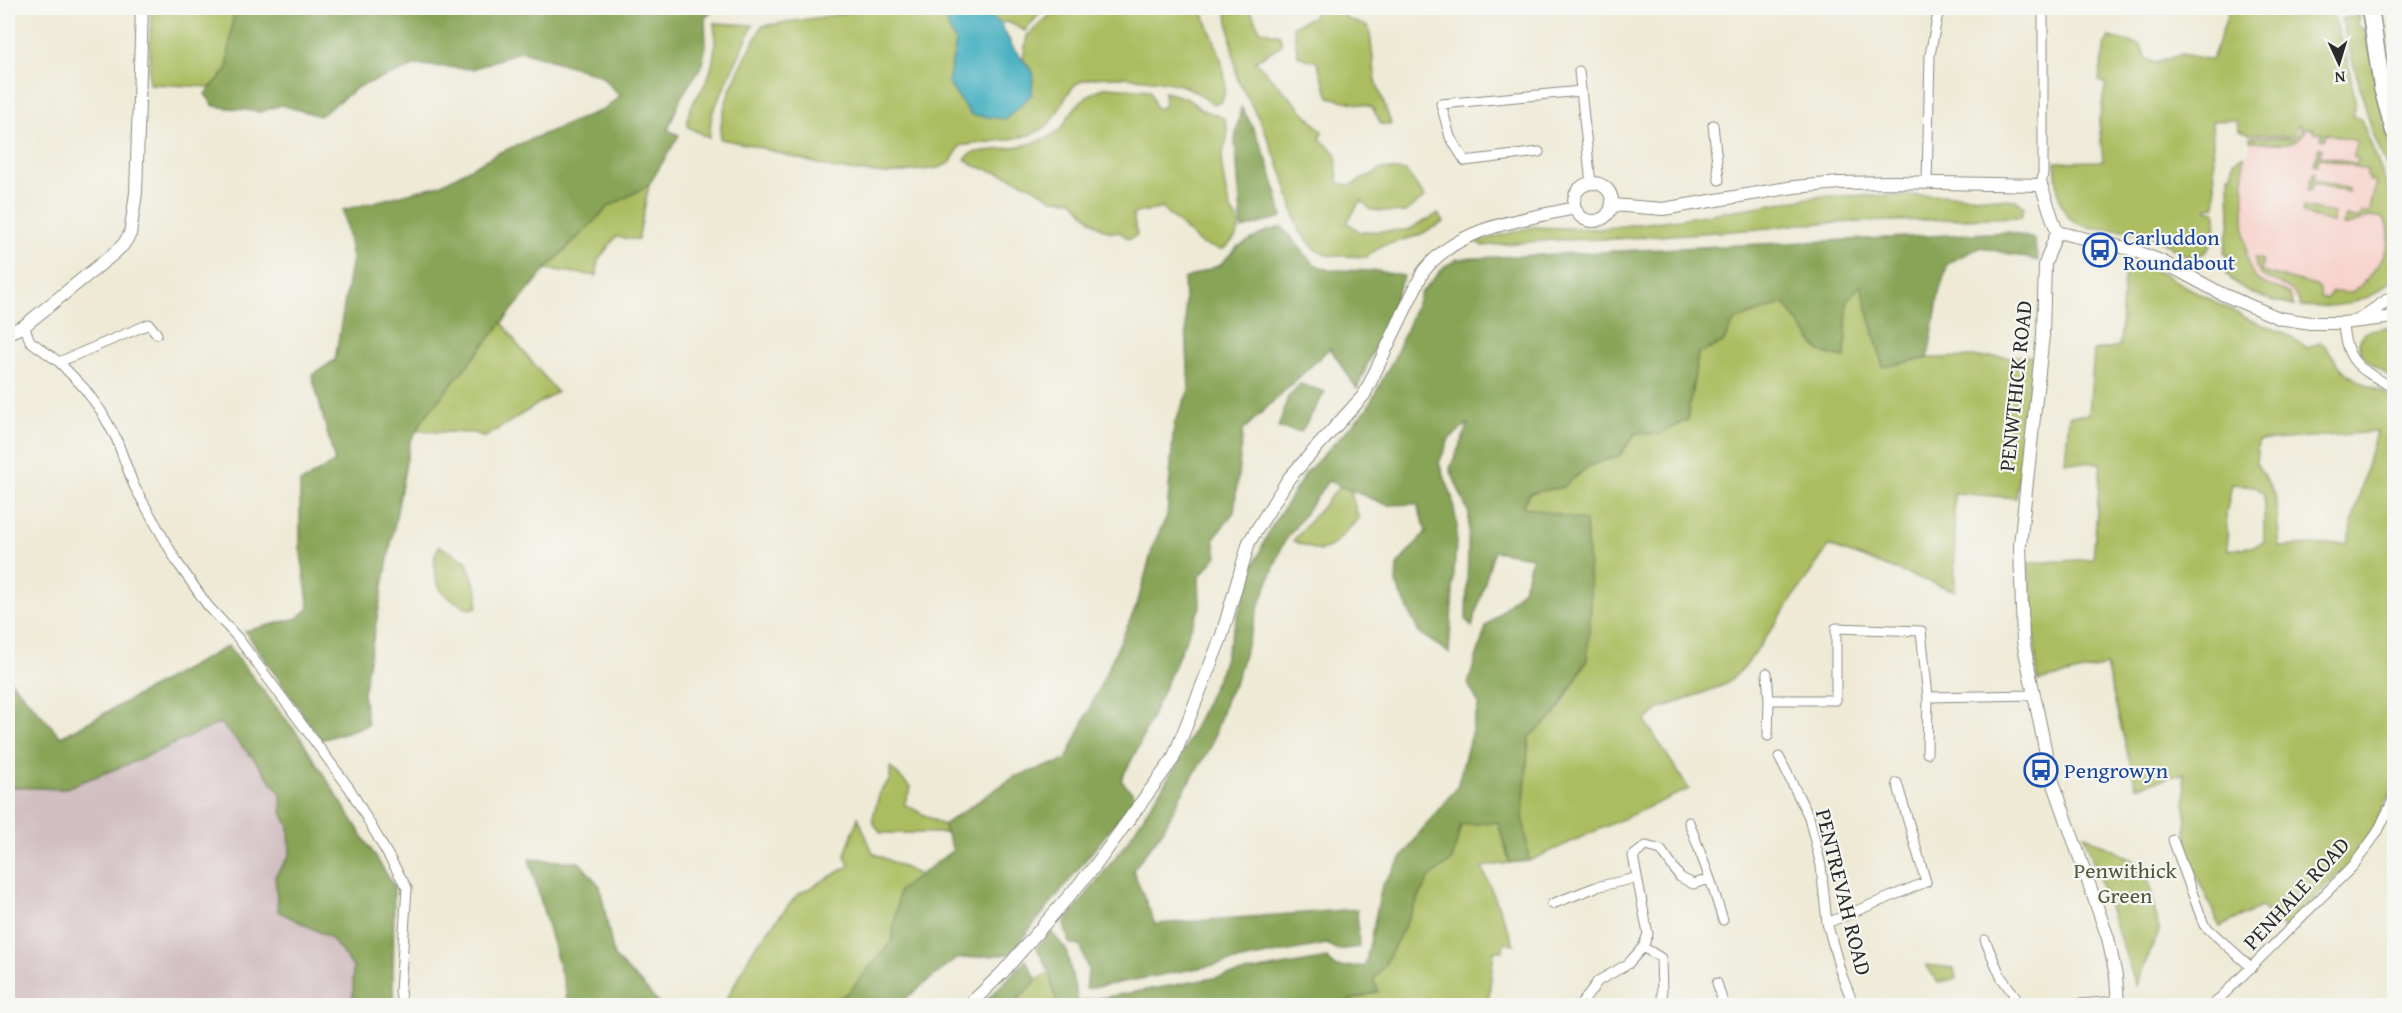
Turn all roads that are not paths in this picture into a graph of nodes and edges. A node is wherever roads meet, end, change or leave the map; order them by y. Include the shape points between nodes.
1 (142, 8) edge
2 (1939, 8) edge
3 (2043, 8) edge
4 (2370, 8) edge
5 (1579, 71) dead end
6 (1581, 91) junction
7 (1713, 125) dead end
8 (2394, 131) edge
9 (1539, 152) dead end
10 (1719, 180) dead end
11 (1927, 183) junction
12 (1591, 184) junction
13 (2041, 185) junction
14 (1612, 204) junction
15 (1575, 208) junction
16 (2057, 232) junction
17 (2394, 296) edge
18 (2394, 317) edge
19 (2349, 323) junction
20 (24, 326) junction
21 (8, 333) edge
22 (157, 334) dead end
23 (59, 362) junction
24 (2394, 388) edge
25 (1767, 673) dead end
26 (2033, 695) junction
27 (1928, 697) junction
28 (1769, 700) junction
29 (1767, 736) dead end
30 (1927, 753) dead end
31 (1779, 757) dead end
32 (1897, 783) dead end
33 (2394, 798) edge
34 (1689, 822) dead end
35 (2173, 840) dead end
36 (1636, 878) junction
37 (1710, 879) junction
38 (1552, 904) dead end
39 (1723, 920) dead end
40 (1827, 923) junction
41 (1985, 940) dead end
42 (1643, 947) junction
43 (2252, 968) junction
44 (1717, 983) dead end
45 (2118, 1003) edge
46 (402, 1005) edge
47 (968, 1005) edge
48 (1580, 1005) edge
49 (1665, 1005) edge
50 (1724, 1005) edge
51 (1854, 1005) edge
52 (2014, 1005) edge
53 (2054, 1005) edge
54 (2212, 1005) edge

1 - 20 street via 136,193 130,234 111,256
2 - 11 street via 1930,55
3 - 13 street
4 - 8 highway via 2382,88
5 - 6 street
6 - 9 street via 1441,104 1450,137 1465,161
6 - 12 street
7 - 10 street
11 - 13 street
11 - 14 street via 1840,183 1663,208
12 - 14 street via 1606,189
12 - 15 street via 1577,192
13 - 16 street
14 - 15 street via 1603,218 1592,221
15 - 47 street via 1500,225 1460,239 1433,259 1423,272 1364,395 1289,478 1249,542 1222,634 1173,759 1095,866 1003,972
16 - 19 street via 2130,249 2161,261 2222,294 2279,318
16 - 26 street, PENWTHICK ROAD via 2045,264 2043,335 2020,545 2023,641
17 - 19 street
18 - 19 street
19 - 24 street via 2344,339 2348,354 2359,368
20 - 21 street
20 - 23 street via 30,341
22 - 23 street via 149,324
23 - 46 street via 101,411 134,486 183,572 238,638 350,789 407,888
25 - 28 street
26 - 27 street
26 - 45 street, PENWTHICK ROAD via 2050,773 2108,938
27 - 28 street via 1921,631 1836,628 1836,700
27 - 30 street
28 - 29 street
31 - 40 street, PENTREVAH ROAD via 1809,817 1821,866
32 - 40 street via 1926,882
33 - 43 street, PENHALE ROAD via 2377,833 2353,866
34 - 37 street
35 - 43 street via 2204,926
36 - 37 street via 1633,856 1646,846 1661,850 1680,877 1693,884
36 - 38 street via 1596,887
36 - 42 street via 1648,934
37 - 39 street
40 - 51 street, PENTREVAH ROAD
41 - 52 street via 2001,977 2015,996
42 - 48 street via 1628,964 1598,981
42 - 49 street via 1661,958
43 - 54 street, PENHALE ROAD
44 - 50 street
45 - 53 street

